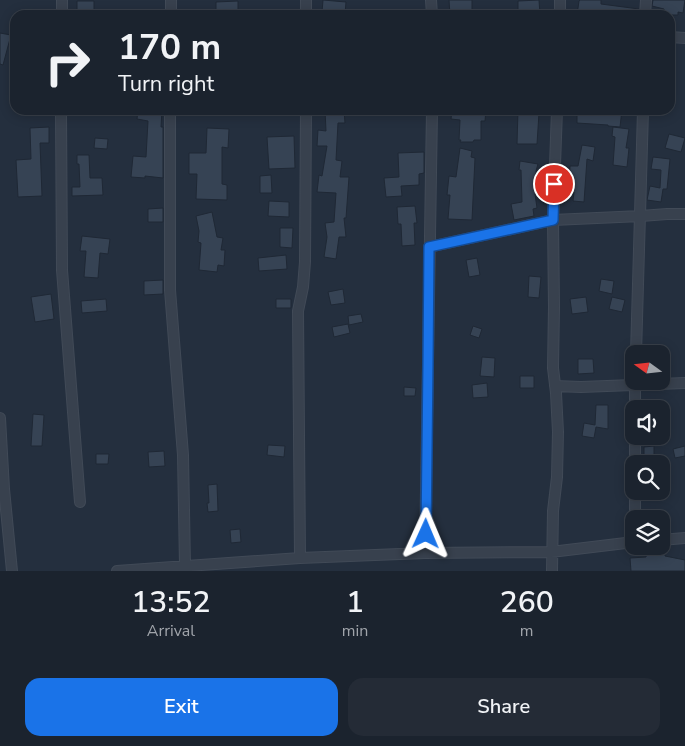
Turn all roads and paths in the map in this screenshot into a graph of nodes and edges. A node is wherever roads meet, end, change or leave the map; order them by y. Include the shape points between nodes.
1 (61, 115) edge
2 (170, 115) edge
3 (306, 115) edge
4 (432, 115) edge
5 (557, 115) edge
6 (643, 115) edge
7 (685, 214) edge
8 (641, 216) junction
9 (553, 220) junction
10 (429, 247) junction
11 (636, 345) edge
12 (670, 383) edge
13 (685, 383) edge
14 (625, 384) edge
15 (555, 386) junction
16 (0, 418) edge
17 (80, 502) dead end
18 (3, 515) edge
19 (685, 538) edge
20 (670, 539) edge
21 (625, 543) edge
22 (551, 552) junction
23 (425, 553) junction
24 (300, 558) junction
25 (185, 566) junction
26 (12, 571) edge
27 (117, 571) edge
28 (552, 571) edge

1 - 17 street via 62,270
2 - 25 street via 170,290 183,455
3 - 24 street via 305,262 298,311
4 - 10 street
5 - 9 street
6 - 8 street
7 - 8 street
8 - 9 street
8 - 11 street
9 - 10 street
9 - 15 street
10 - 23 street
12 - 13 street
14 - 15 street
15 - 22 street via 557,476
16 - 18 street
18 - 26 street
19 - 20 street
21 - 22 street
22 - 23 street
22 - 28 street
23 - 24 street
24 - 25 street
25 - 27 street

